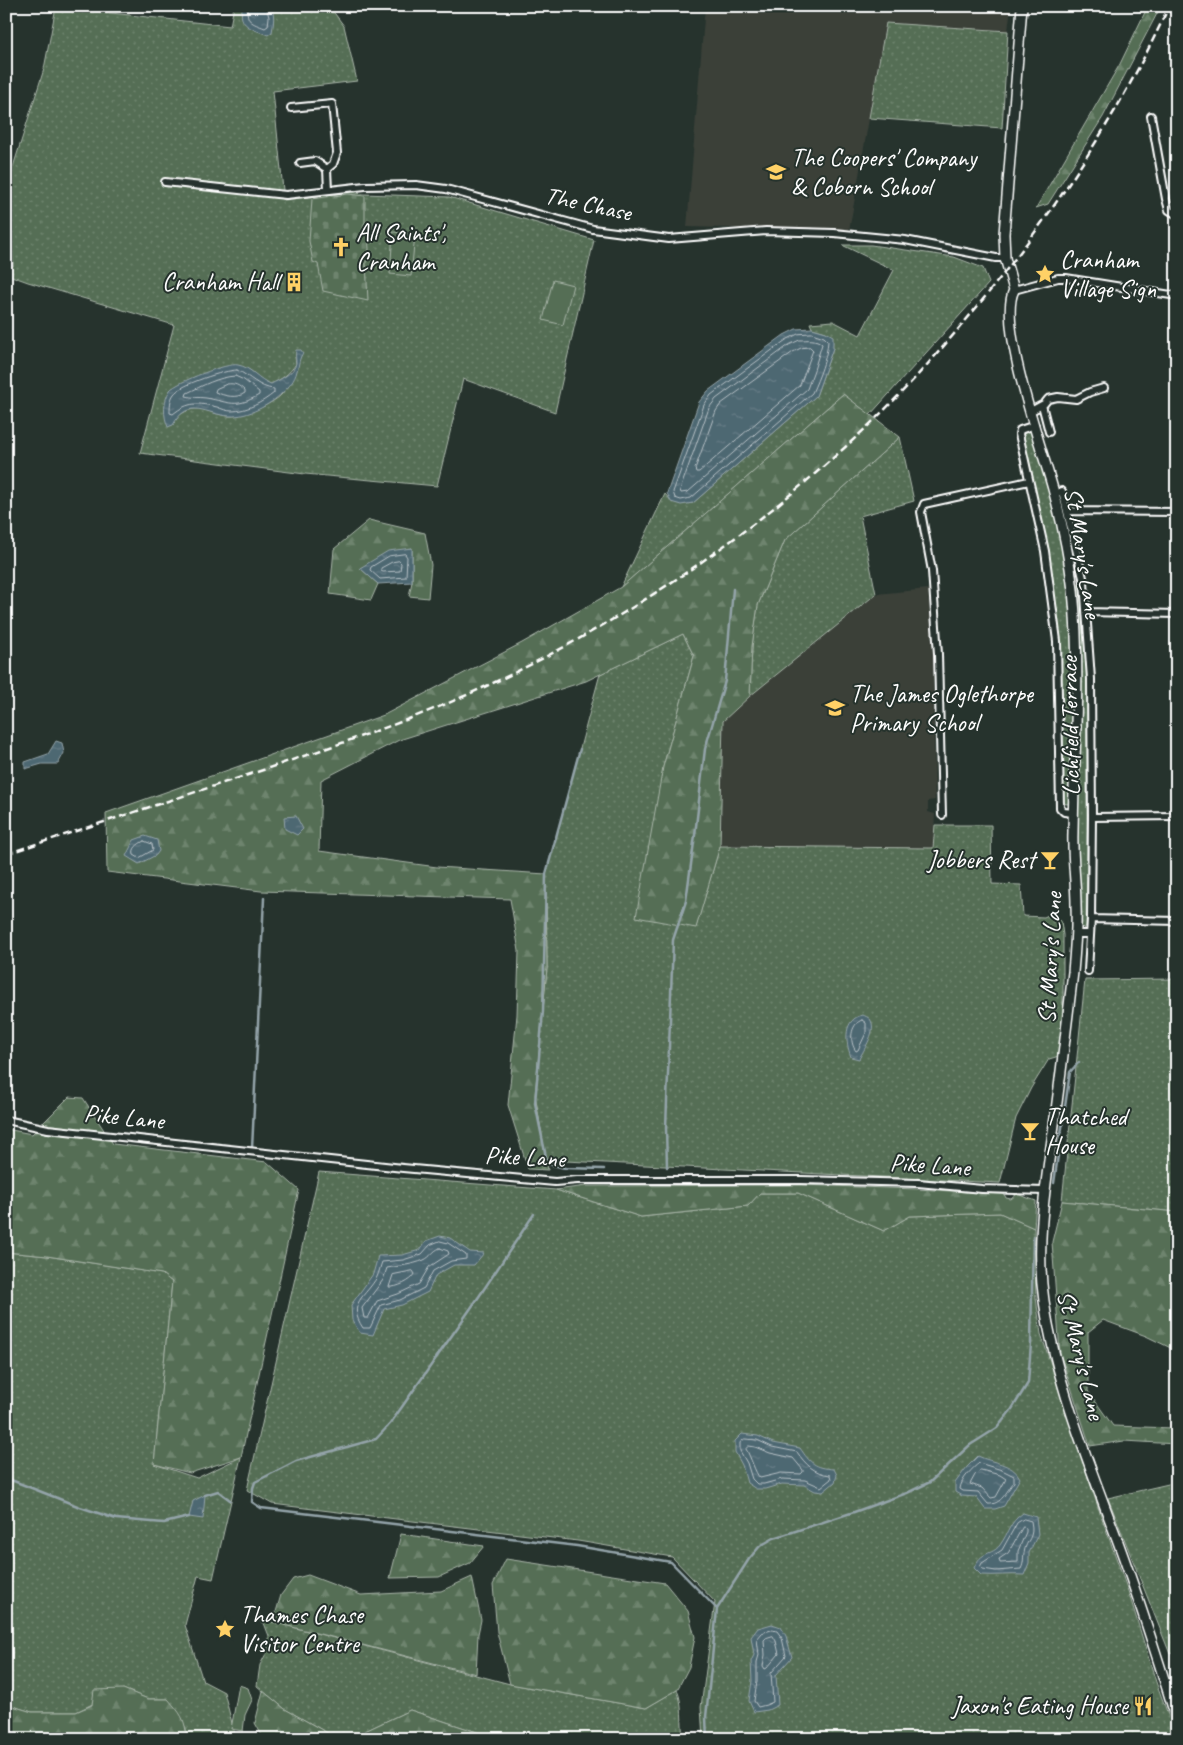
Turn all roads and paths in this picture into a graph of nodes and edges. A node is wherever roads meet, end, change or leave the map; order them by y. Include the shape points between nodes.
1 (1022, 6) edge
2 (290, 108) dead end
3 (1151, 116) dead end
4 (300, 163) dead end
5 (327, 169) junction
6 (165, 182) dead end
7 (328, 190) junction
8 (1177, 215) edge
9 (1005, 258) junction
10 (1014, 290) junction
11 (1177, 296) edge
12 (1177, 369) edge
13 (1177, 373) edge
14 (1104, 388) dead end
15 (1042, 405) junction
16 (1031, 411) junction
17 (1035, 425) junction
18 (1049, 432) dead end
19 (1029, 481) junction
20 (1054, 494) junction
21 (1067, 511) junction
22 (1177, 512) edge
23 (1087, 612) junction
24 (1177, 614) edge
25 (1073, 813) junction
26 (942, 815) dead end
27 (1177, 816) edge
28 (1092, 817) junction
29 (1091, 919) junction
30 (1177, 921) edge
31 (1076, 934) junction
32 (1090, 934) junction
33 (1088, 971) dead end
34 (6, 1120) edge
35 (1045, 1191) junction
36 (1177, 1721) edge

1 - 9 main road, St Mary's Lane via 1005,211
2 - 5 street via 332,104 337,153
3 - 8 street via 1166,199 1170,210
4 - 5 street via 315,161
5 - 7 street
6 - 7 street, The Chase via 286,195
7 - 9 street, The Chase via 365,186 446,189 593,229 669,239 766,231 834,233 905,240
9 - 10 main road, St Mary's Lane
10 - 11 street via 1066,278
10 - 16 main road, St Mary's Lane via 1010,303 1013,339
12 - 13 street
14 - 15 street via 1076,398 1048,399
15 - 16 street
15 - 18 street
16 - 17 main road, St Mary's Lane
17 - 19 street via 1020,430 1019,434
17 - 20 main road, St Mary's Lane
19 - 25 street via 1047,560 1057,641 1060,808
19 - 26 street via 924,504 921,512 932,571 938,654
20 - 21 street, Lichfield Terrace via 1062,491
20 - 25 main road, St Mary's Lane via 1073,587 1076,629
21 - 22 street
21 - 23 street, Lichfield Terrace via 1080,561
23 - 24 street
23 - 28 street, Lichfield Terrace
25 - 31 main road, St Mary's Lane
27 - 28 street
28 - 29 street, Lichfield Terrace
29 - 30 street
29 - 32 street, Lichfield Terrace
31 - 32 street
31 - 35 main road, St Mary's Lane via 1066,1038
32 - 33 street, Lichfield Terrace
34 - 35 street, Pike Lane via 48,1129 554,1182 801,1180
35 - 36 main road, St Mary's Lane via 1041,1261 1050,1331 1074,1418 1146,1619

